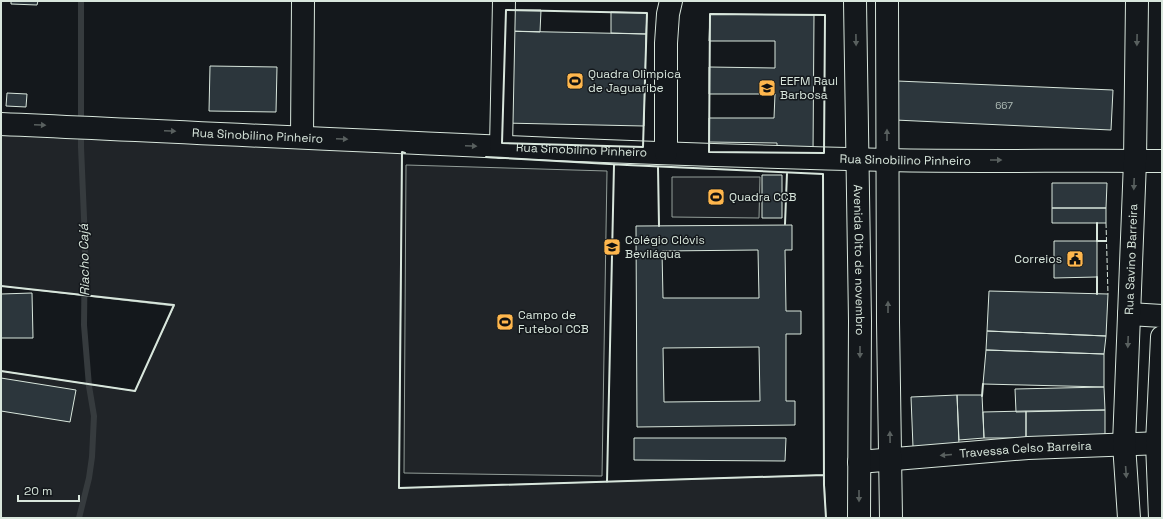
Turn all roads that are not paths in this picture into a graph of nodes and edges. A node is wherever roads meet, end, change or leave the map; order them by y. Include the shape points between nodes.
1 (303, 1) edge
2 (504, 1) edge
3 (671, 1) edge
4 (855, 1) edge
5 (887, 1) edge
6 (1137, 1) edge
7 (1, 124) edge
8 (302, 138) junction
9 (501, 147) junction
10 (666, 153) junction
11 (857, 159) junction
12 (887, 160) junction
13 (1135, 161) junction
14 (1162, 162) edge
15 (1129, 314) junction
16 (1162, 316) edge
17 (1162, 337) edge
18 (1160, 443) edge
19 (1124, 444) junction
20 (890, 460) junction
21 (859, 462) junction
22 (859, 518) edge
23 (891, 518) edge
24 (1129, 518) edge
25 (1160, 518) edge

1 - 8 street
2 - 9 street
3 - 10 street via 666,43
4 -> 11 street, Avenida Oito de novembro
12 -> 5 street
6 -> 13 street, Rua Savino Barreira
7 -> 8 street, Rua Sinobilino Pinheiro
8 -> 9 street, Rua Sinobilino Pinheiro
9 - 10 street, Rua Sinobilino Pinheiro
10 - 11 street, Rua Sinobilino Pinheiro
11 - 12 street, Rua Sinobilino Pinheiro
11 -> 21 street, Avenida Oito de novembro
12 -> 13 street, Rua Sinobilino Pinheiro
20 -> 12 street
13 - 14 street, Rua Sinobilino Pinheiro
13 -> 15 street, Rua Savino Barreira
15 - 16 street
15 -> 19 street, Rua Savino Barreira
17 - 18 street
18 - 19 street, Travessa Celso Barreira
18 - 25 street
19 -> 20 street, Travessa Celso Barreira via 1028,448
19 -> 24 street, Rua Savino Barreira
20 - 21 street, Travessa Celso Barreira
20 - 23 street
21 -> 22 street, Avenida Oito de novembro

